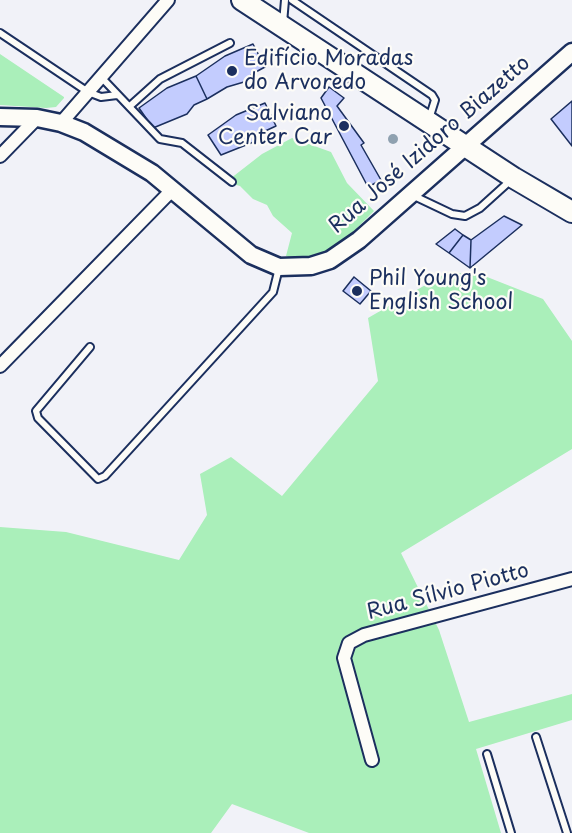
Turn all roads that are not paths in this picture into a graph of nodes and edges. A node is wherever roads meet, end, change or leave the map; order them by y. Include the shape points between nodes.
1 (168, 0) edge
2 (285, 0) edge
3 (292, 0) edge
4 (251, 2) edge
5 (283, 26) junction
6 (0, 33) edge
7 (230, 43) dead end
8 (572, 51) edge
9 (101, 77) junction
10 (88, 92) junction
11 (117, 95) junction
12 (130, 106) junction
13 (0, 117) edge
14 (37, 118) junction
15 (428, 122) junction
16 (61, 123) junction
17 (464, 146) junction
18 (0, 156) edge
19 (514, 178) junction
20 (232, 182) dead end
21 (173, 189) junction
22 (410, 194) junction
23 (572, 212) edge
24 (279, 267) junction
25 (90, 346) dead end
26 (0, 366) edge
27 (572, 579) edge
28 (536, 737) dead end
29 (487, 754) dead end
30 (372, 760) dead end
31 (511, 833) edge
32 (567, 833) edge

1 - 9 street
2 - 5 lane
3 - 15 lane via 432,95 435,100
4 - 5 main road
5 - 15 main road
6 - 10 lane
7 - 12 lane via 160,79
8 - 17 street, Rua José Izidoro Biazetto
9 - 10 street
9 - 11 lane
10 - 11 lane via 101,97
10 - 16 street
11 - 12 lane
12 - 20 lane via 160,139 182,143
13 - 14 street, Rua José Izidoro Biazetto
14 - 16 street, Rua José Izidoro Biazetto
14 - 18 street
15 - 17 main road
16 - 21 street, Rua José Izidoro Biazetto via 107,144
17 - 19 main road
17 - 22 street, Rua José Izidoro Biazetto
19 - 22 lane via 465,216
19 - 23 main road
21 - 24 street, Rua José Izidoro Biazetto via 251,255
21 - 26 street
22 - 24 street, Rua José Izidoro Biazetto via 359,240 330,260 311,266
24 - 25 lane via 273,292 105,476 98,479 38,418 36,411
27 - 30 street, Rua Sílvio Piotto via 364,635 348,643 345,658
28 - 32 lane
29 - 31 lane

